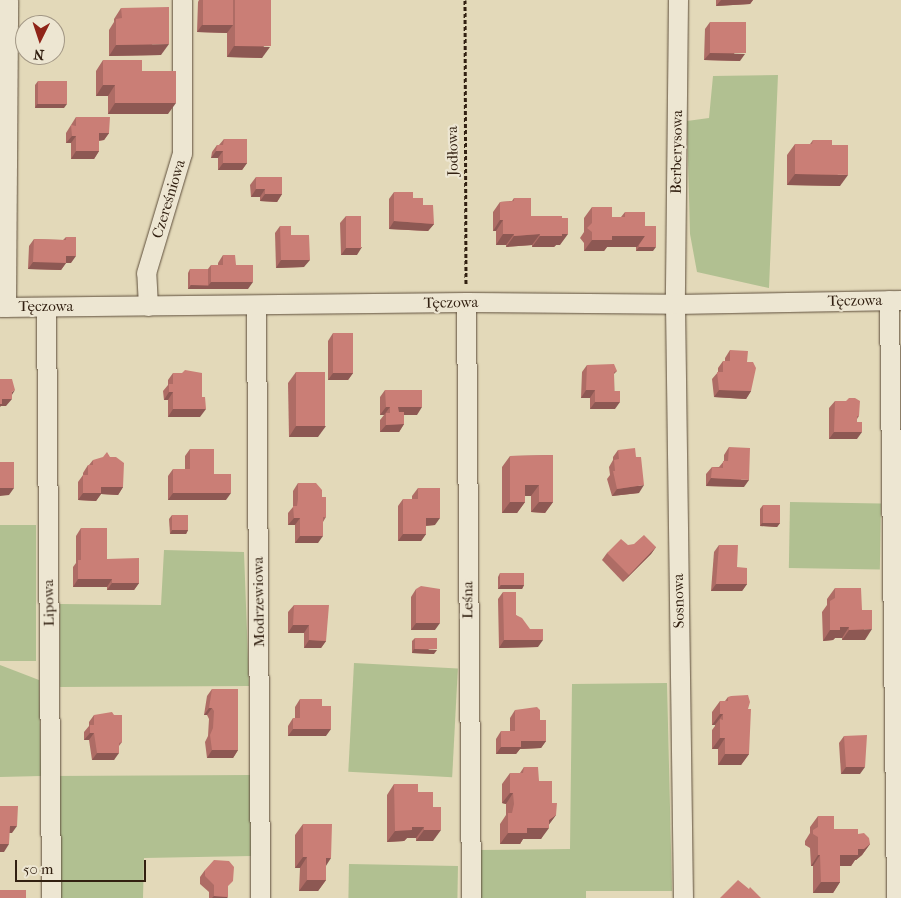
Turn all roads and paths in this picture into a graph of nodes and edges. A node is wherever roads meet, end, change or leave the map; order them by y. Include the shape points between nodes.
1 (8, 0) edge
2 (182, 0) edge
3 (465, 0) edge
4 (678, 0) edge
5 (895, 300) edge
6 (466, 302) junction
7 (675, 304) junction
8 (148, 306) junction
9 (256, 306) junction
10 (3, 307) edge
11 (46, 308) junction
12 (51, 898) edge
13 (260, 898) edge
14 (471, 898) edge
15 (683, 898) edge
16 (896, 898) edge

1 - 10 street
2 - 8 street, Czereśniowa via 182,153 146,273
3 - 6 path, Jodłowa
4 - 7 street, Berberysowa
5 - 7 street, Tęczowa
5 - 16 street
6 - 7 street, Tęczowa
6 - 9 street, Tęczowa
6 - 14 street, Leśna
7 - 15 street, Sosnowa
8 - 9 street, Tęczowa
8 - 11 street, Tęczowa
9 - 13 street, Modrzewiowa
10 - 11 street, Tęczowa
11 - 12 street, Lipowa

